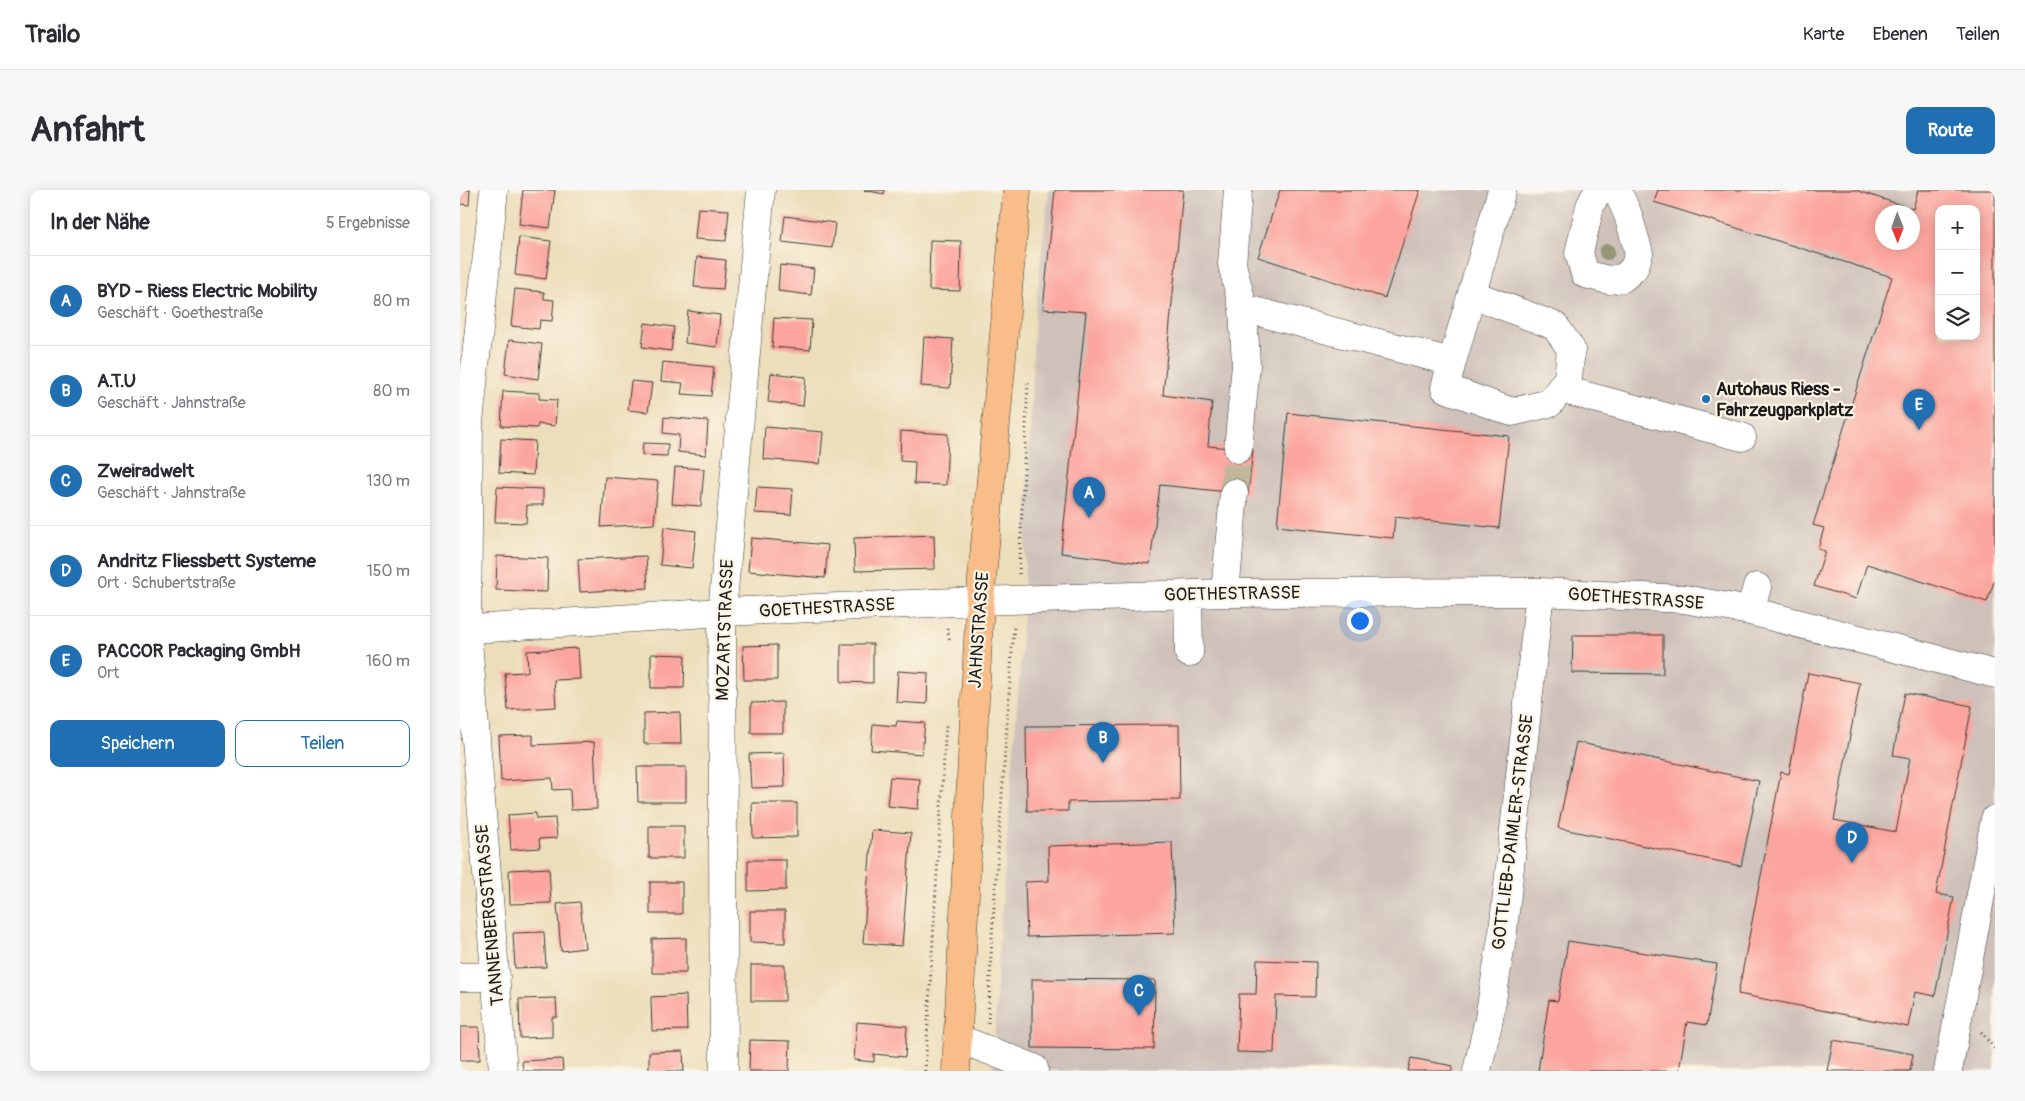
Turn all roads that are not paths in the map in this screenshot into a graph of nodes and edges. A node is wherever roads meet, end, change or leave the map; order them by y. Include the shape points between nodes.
1 (494, 190) edge
2 (761, 190) edge
3 (1017, 190) edge
4 (1238, 190) edge
5 (1502, 190) edge
6 (1598, 190) edge
7 (1617, 190) edge
8 (1472, 294) junction
9 (1243, 308) junction
10 (1452, 362) junction
11 (1560, 389) junction
12 (465, 422) edge
13 (1742, 437) dead end
14 (1238, 449) tunnel mouth
15 (1234, 493) tunnel mouth
16 (1540, 592) junction
17 (1225, 593) junction
18 (1188, 595) junction
19 (980, 601) junction
20 (722, 612) junction
21 (464, 629) edge
22 (1189, 653) dead end
23 (1995, 674) edge
24 (1995, 819) edge
25 (1992, 853) edge
26 (460, 977) edge
27 (496, 977) junction
28 (958, 1038) junction
29 (503, 1071) edge
30 (724, 1071) edge
31 (956, 1071) edge
32 (1034, 1071) edge
33 (1477, 1071) edge
34 (1948, 1071) edge

1 - 12 street, TANNENBERGSTRASSE
2 - 20 street, MOZARTSTRASSE
3 - 19 main road, JAHNSTRASSE
4 - 9 street via 1232,264
5 - 8 street
6 - 7 street via 1590,206 1579,253 1585,274 1608,280 1643,271 1628,215
8 - 10 street
8 - 11 street via 1554,326 1571,349 1568,378
9 - 10 street
9 - 14 street via 1246,365
10 - 11 street via 1445,388 1512,412 1550,403
11 - 13 street
12 - 21 street, TANNENBERGSTRASSE
15 - 17 street
16 - 17 street, GOETHESTRASSE
16 - 23 street, GOETHESTRASSE via 1754,599
16 - 33 street, GOTTLIEB-DAIMLER-STRASSE via 1503,931
17 - 18 street, GOETHESTRASSE
18 - 19 street, GOETHESTRASSE
18 - 22 street
19 - 20 street, GOETHESTRASSE
19 - 28 main road, JAHNSTRASSE
20 - 21 street, GOETHESTRASSE
20 - 30 street, MOZARTSTRASSE
21 - 27 street, TANNENBERGSTRASSE
24 - 25 street
25 - 34 street
26 - 27 street
27 - 29 street, TANNENBERGSTRASSE
28 - 31 main road, JAHNSTRASSE
28 - 32 street via 1034,1068

